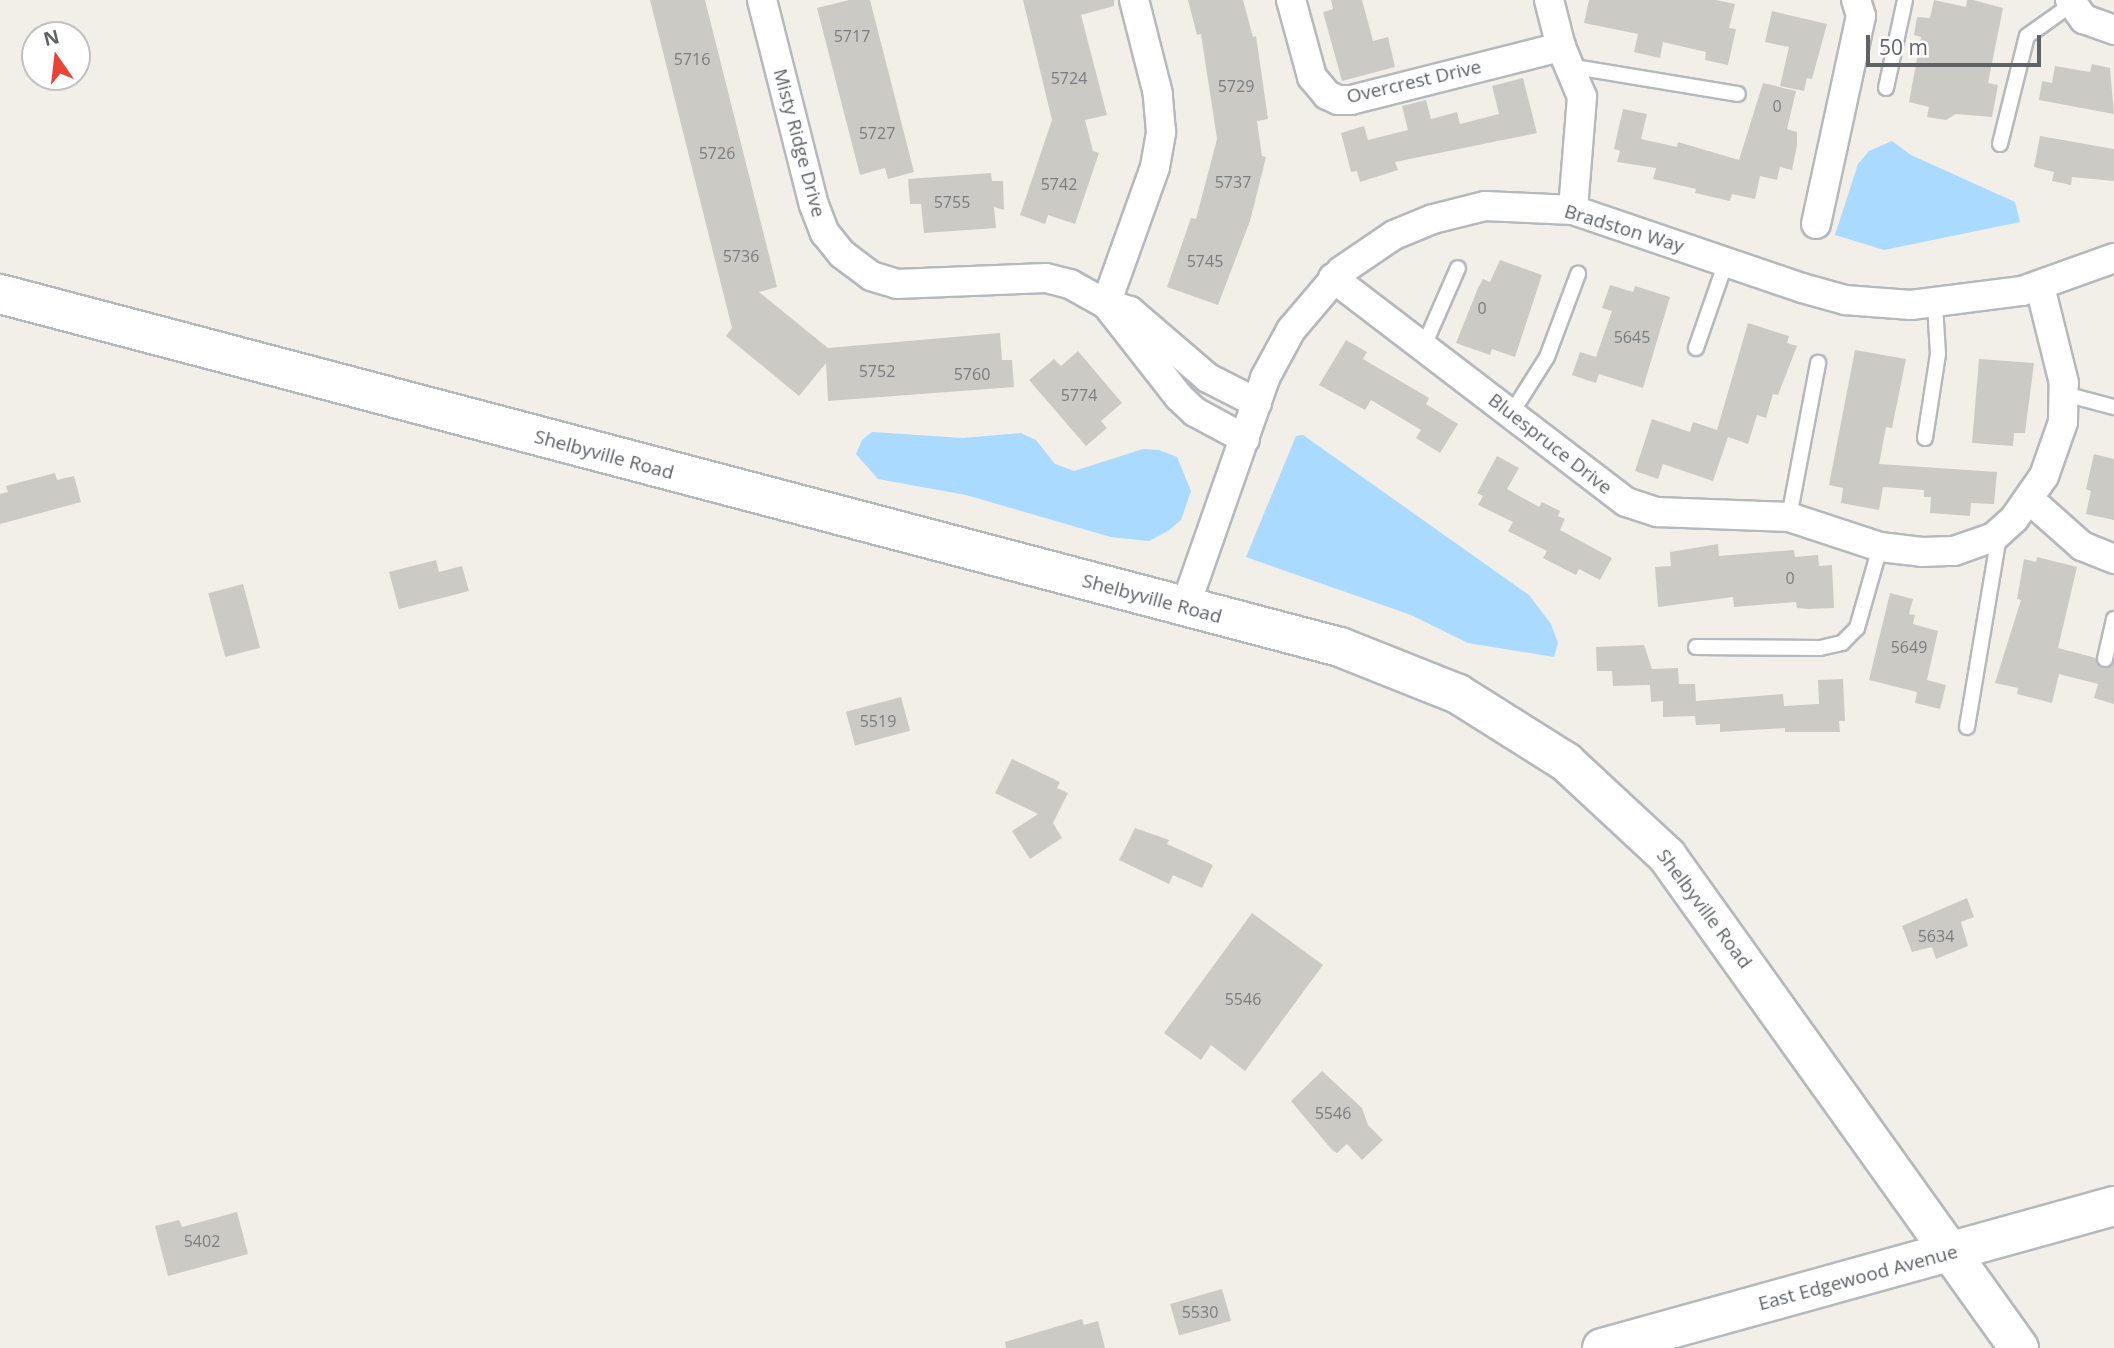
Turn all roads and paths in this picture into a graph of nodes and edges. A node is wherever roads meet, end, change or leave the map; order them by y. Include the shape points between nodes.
1 (762, 0) edge
2 (1134, 0) edge
3 (1291, 0) edge
4 (1549, 0) edge
5 (1856, 0) edge
6 (1905, 0) edge
7 (2071, 2) edge
8 (2114, 30) edge
9 (1565, 57) junction
10 (1886, 88) dead end
11 (1738, 94) dead end
12 (2000, 144) dead end
13 (1573, 211) junction
14 (1815, 224) dead end
15 (2114, 258) edge
16 (1726, 262) junction
17 (1458, 268) dead end
18 (1578, 274) dead end
19 (1333, 278) junction
20 (2040, 287) junction
21 (0, 294) edge
22 (1106, 304) junction
23 (1935, 305) junction
24 (1423, 348) junction
25 (1696, 348) dead end
26 (1818, 363) dead end
27 (2064, 394) junction
28 (1257, 403) junction
29 (2114, 407) edge
30 (1511, 414) junction
31 (1925, 438) dead end
32 (1245, 439) junction
33 (2029, 499) junction
34 (1789, 517) junction
35 (1999, 531) junction
36 (1880, 547) junction
37 (2114, 559) edge
38 (1185, 607) junction
39 (2114, 619) edge
40 (1696, 647) dead end
41 (2105, 659) dead end
42 (1967, 727) dead end
43 (2114, 1206) edge
44 (1951, 1252) junction
45 (1602, 1348) edge
46 (2019, 1348) edge

1 - 22 street, Misty Ridge Drive via 814,205 825,233 842,254 871,275 897,284 1046,278 1070,284
2 - 22 street via 1158,94 1161,132 1155,167
3 - 9 street, Overcrest Drive via 1312,77 1327,95 1338,100
4 - 9 street
5 - 14 street via 1861,16
6 - 10 lane
7 - 8 street via 2084,19
7 - 12 lane via 2027,36
9 - 11 lane
9 - 13 street via 1582,97
13 - 16 street, Bradston Way
13 - 19 street, Bradston Way via 1485,206 1433,219 1394,235
15 - 20 street, Bradston Way
16 - 23 street, Bradston Way via 1844,300
16 - 25 lane
17 - 24 lane
18 - 30 lane via 1547,356
19 - 24 street, Bluespruce Drive
19 - 28 street, Bradston Way via 1285,339
20 - 23 street, Bradston Way
20 - 27 street, Bluespruce Drive via 2060,356
21 - 38 main road, Shelbyville Road
22 - 28 street, Misty Ridge Drive via 1130,311 1208,379
22 - 32 street, Misty Ridge Drive via 1179,397 1195,412
23 - 31 lane via 1938,354
24 - 30 street, Bluespruce Drive
26 - 34 lane
27 - 29 lane
27 - 33 street, Bluespruce Drive via 2055,452
28 - 32 street, Bradston Way
30 - 34 street, Bluespruce Drive via 1626,502 1657,512
32 - 38 street, Bradston Way
33 - 35 street, Bluespruce Drive
33 - 37 street via 2081,546
34 - 36 street, Bluespruce Drive
35 - 36 street, Bluespruce Drive via 1954,551
35 - 42 lane
36 - 40 lane via 1857,628 1842,643 1820,648
38 - 44 main road, Shelbyville Road via 1360,653 1439,685 1514,726 1591,783 1688,881
39 - 41 lane
43 - 44 main road, East Edgewood Avenue
44 - 45 main road, East Edgewood Avenue
44 - 46 main road, Shelbyville Road

